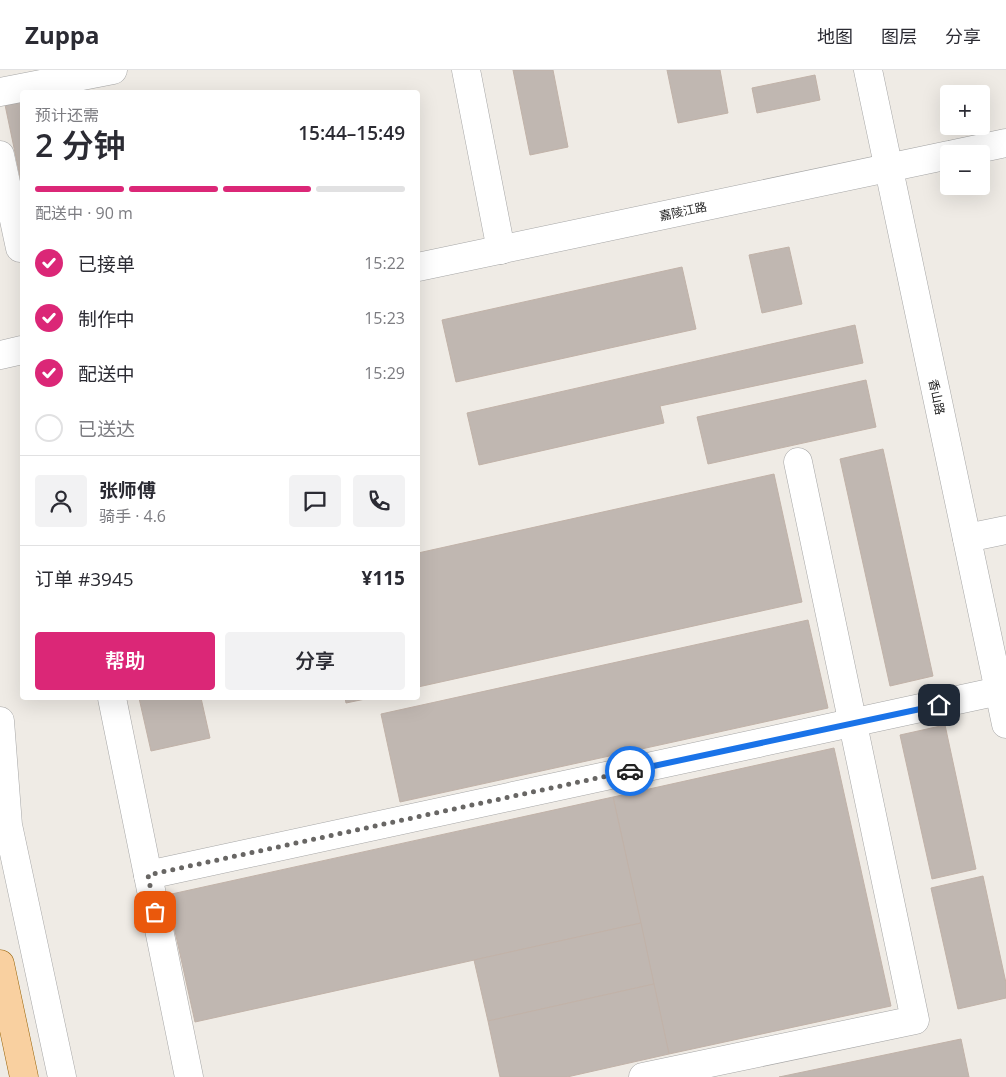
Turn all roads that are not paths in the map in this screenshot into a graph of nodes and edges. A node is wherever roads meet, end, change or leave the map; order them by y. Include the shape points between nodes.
1 (114, 70) edge
2 (466, 70) edge
3 (868, 70) edge
4 (80, 85) edge
5 (20, 90) edge
6 (23, 90) edge
7 (0, 92) edge
8 (1006, 143) edge
9 (990, 146) edge
10 (0, 155) edge
11 (940, 157) edge
12 (889, 168) junction
13 (20, 248) dead end
14 (501, 250) junction
15 (420, 267) edge
16 (20, 350) edge
17 (0, 355) edge
18 (798, 462) dead end
19 (1006, 530) edge
20 (967, 538) junction
21 (999, 691) junction
22 (112, 700) edge
23 (0, 721) edge
24 (853, 723) junction
25 (1006, 724) edge
26 (148, 875) junction
27 (0, 964) edge
28 (24, 1077) edge
29 (62, 1077) edge
30 (189, 1077) edge
31 (643, 1077) edge

1 - 4 street
2 - 14 street
3 - 12 street, 香山路
4 - 6 street
5 - 7 street
8 - 9 street
10 - 13 street
11 - 12 street, 嘉陵江路
12 - 14 street, 嘉陵江路
12 - 20 street, 香山路
14 - 15 street, 嘉陵江路
16 - 17 street
18 - 24 street
19 - 20 street
20 - 21 street, 香山路
21 - 24 street
21 - 25 street, 香山路
22 - 26 street
23 - 29 street via 8,825
24 - 26 street
24 - 31 street via 915,1020
26 - 30 street
27 - 28 main road

